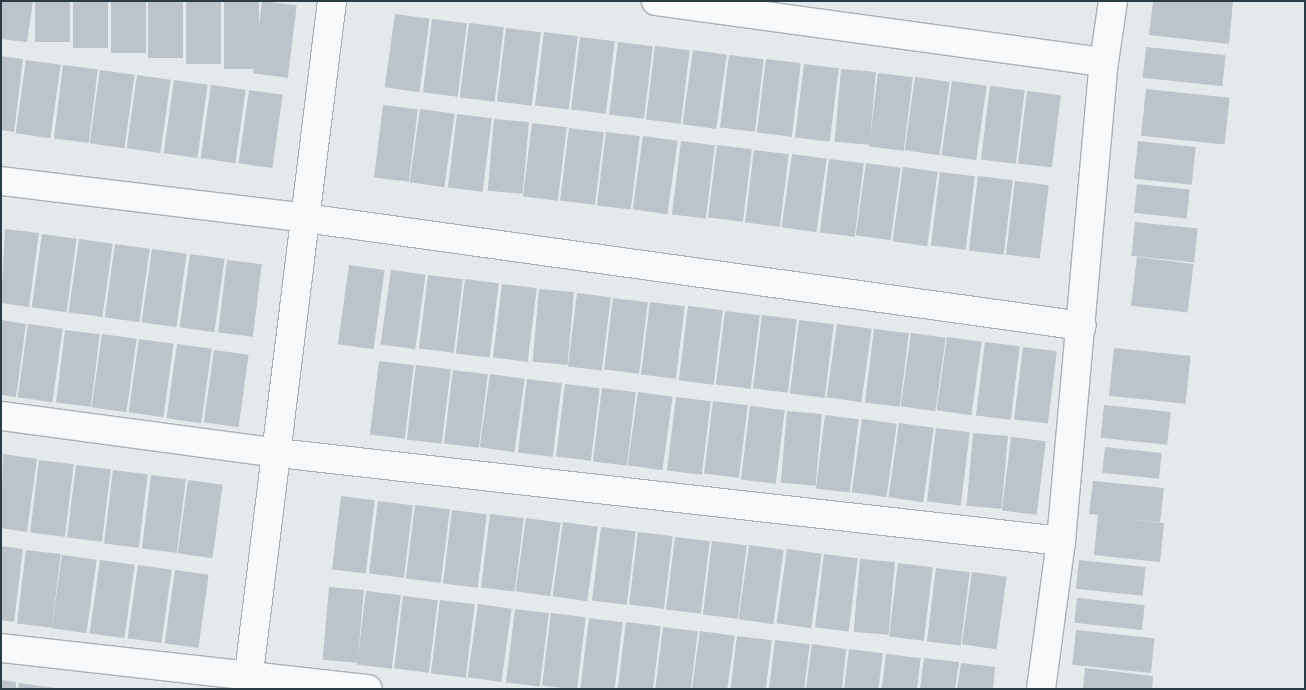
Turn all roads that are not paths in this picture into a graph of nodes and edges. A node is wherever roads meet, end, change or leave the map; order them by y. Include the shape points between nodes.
1 (332, 1) edge
2 (656, 1) edge
3 (1114, 1) edge
4 (1104, 62) junction
5 (1, 180) edge
6 (305, 218) junction
7 (1082, 326) junction
8 (1, 416) edge
9 (278, 453) junction
10 (1062, 541) junction
11 (1, 648) edge
12 (248, 683) edge
13 (368, 689) edge
14 (1041, 689) edge

1 - 6 street
2 - 4 street
3 - 4 street
4 - 7 street
5 - 6 street
6 - 7 street
6 - 9 street
7 - 10 street
8 - 9 street
9 - 10 street
9 - 12 street
10 - 14 street
11 - 12 street
12 - 13 street

